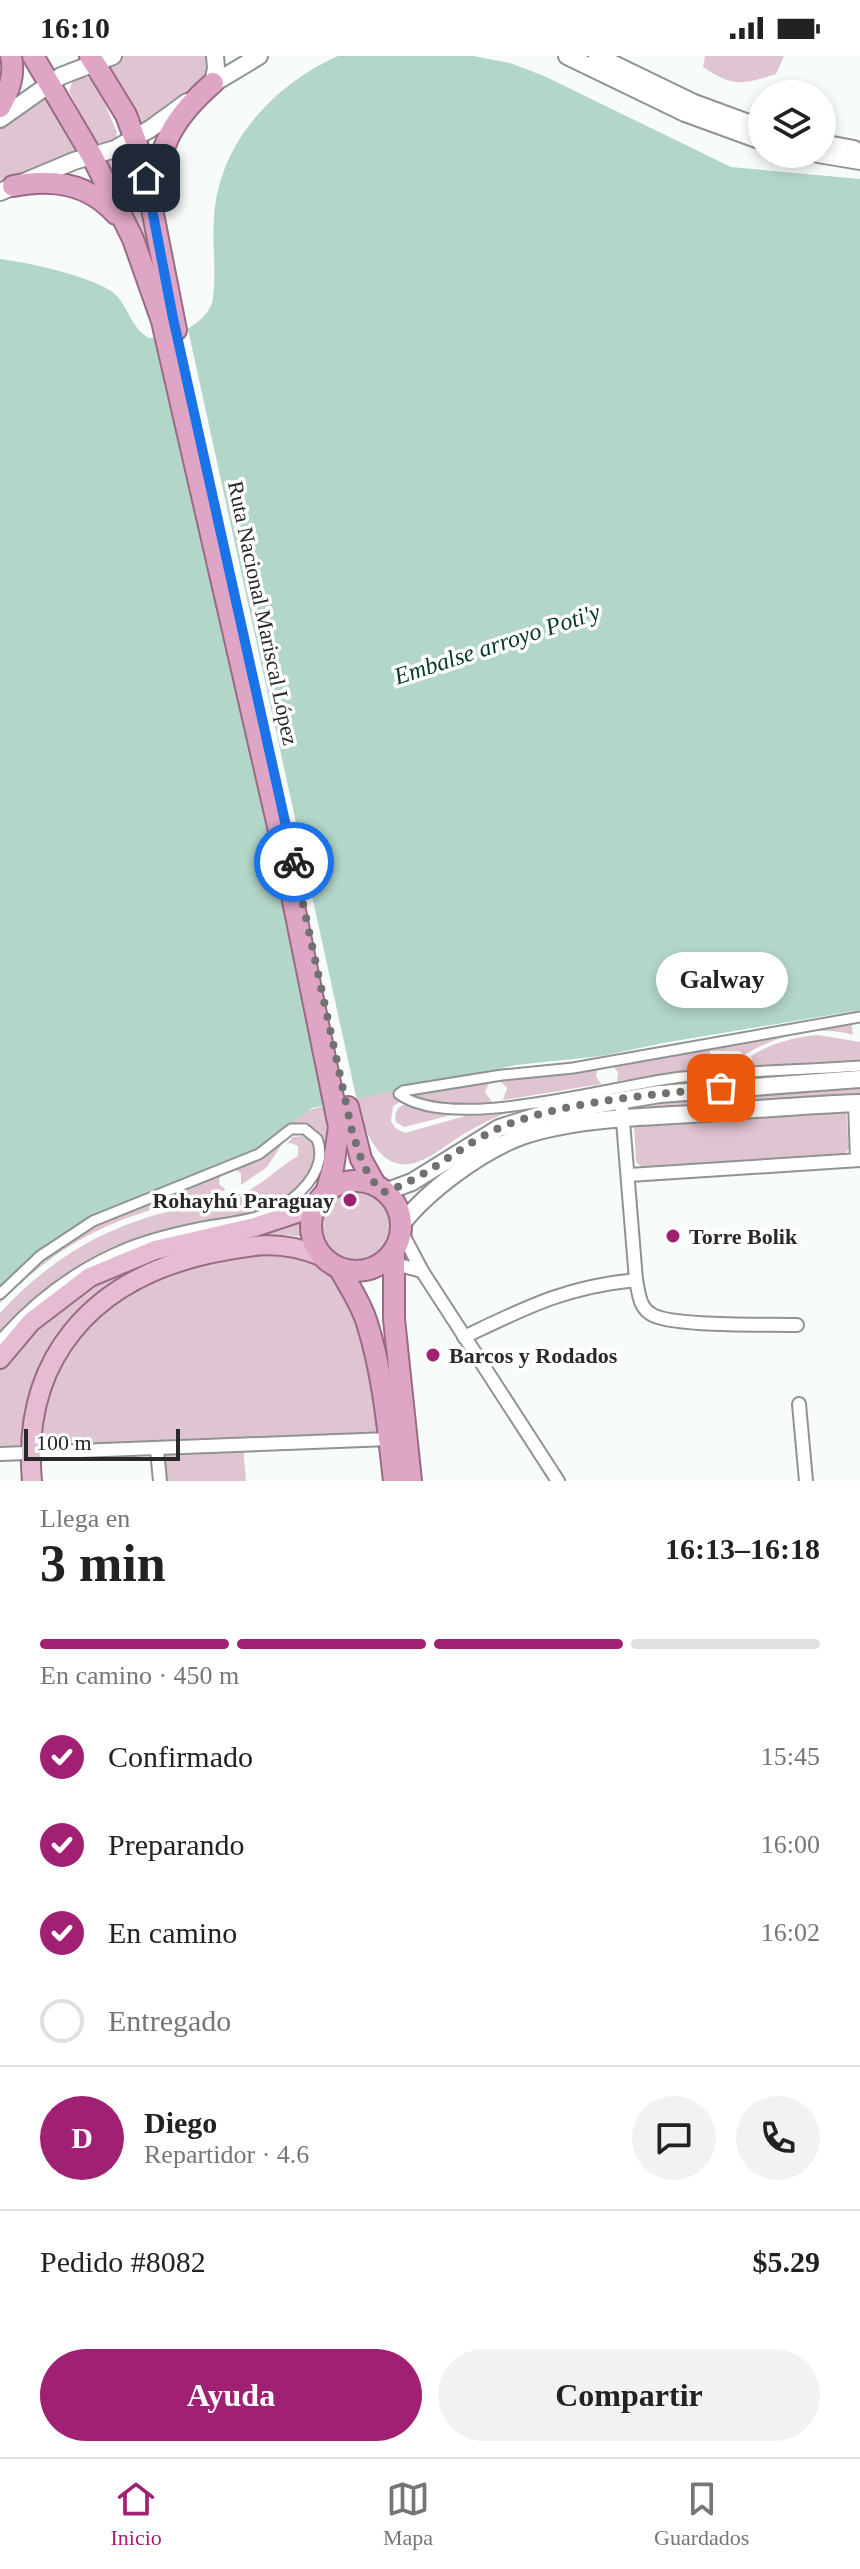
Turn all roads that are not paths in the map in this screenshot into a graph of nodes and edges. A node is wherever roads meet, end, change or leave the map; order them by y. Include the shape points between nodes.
1 (11, 56) edge
2 (33, 56) edge
3 (215, 56) edge
4 (259, 56) edge
5 (567, 56) edge
6 (99, 58) edge
7 (603, 58) edge
8 (50, 83) junction
9 (213, 83) junction
10 (0, 107) edge
11 (0, 119) edge
12 (748, 123) edge
13 (748, 136) edge
14 (135, 138) junction
15 (836, 146) edge
16 (860, 150) edge
17 (92, 156) junction
18 (836, 157) edge
19 (860, 161) edge
20 (7, 189) edge
21 (152, 212) junction
22 (133, 239) junction
23 (168, 320) junction
24 (860, 1017) edge
25 (860, 1066) edge
26 (860, 1079) edge
27 (621, 1100) junction
28 (858, 1103) edge
29 (342, 1109) junction
30 (623, 1118) junction
31 (858, 1160) edge
32 (629, 1175) junction
33 (380, 1189) junction
34 (320, 1200) junction
35 (394, 1247) junction
36 (321, 1256) junction
37 (339, 1268) junction
38 (422, 1271) junction
39 (636, 1280) junction
40 (0, 1294) edge
41 (797, 1325) dead end
42 (464, 1337) junction
43 (0, 1340) edge
44 (0, 1359) edge
45 (799, 1404) dead end
46 (389, 1439) junction
47 (157, 1450) junction
48 (30, 1453) junction
49 (0, 1454) edge
50 (32, 1481) edge
51 (160, 1481) edge
52 (394, 1481) edge
53 (411, 1481) edge
54 (558, 1481) edge
55 (806, 1481) edge

1 - 10 highway via 9,89
2 - 8 highway, Ruta Nacional Mariscal López
3 - 9 main road
4 - 9 main road
5 - 13 main road via 685,113
6 - 8 main road
6 - 14 highway, Ruta Nacional Mariscal López
7 - 12 main road
8 - 11 main road
8 - 17 highway, Ruta Nacional Mariscal López
9 - 14 main road
9 - 21 highway via 171,129 159,162
14 - 17 main road
14 - 21 highway, Ruta Nacional Mariscal López
15 - 16 main road
17 - 20 main road
17 - 22 highway, Ruta Nacional Mariscal López
18 - 19 main road
20 - 22 highway via 54,182 84,190 108,205
21 - 23 highway, Ruta Nacional Mariscal López
22 - 23 highway, Ruta Nacional Mariscal López
23 - 29 highway, Ruta Nacional Mariscal López
24 - 25 street via 399,1094 426,1105 477,1109 684,1077
26 - 27 main road
27 - 30 street
27 - 33 main road via 510,1123 412,1182
28 - 30 main road
28 - 31 street
29 - 33 highway, Ruta Nacional Mariscal López via 361,1159
29 - 34 highway, Ruta Nacional Mariscal López via 338,1145
30 - 32 street
30 - 35 main road via 542,1130 506,1143 430,1192
31 - 32 street
32 - 39 street
33 - 34 highway via 350,1182
33 - 35 highway, Ruta Nacional Mariscal López via 394,1202
34 - 36 highway, Ruta Nacional Mariscal López via 311,1232
34 - 44 main road via 255,1227 155,1250 90,1277 31,1322
35 - 37 highway via 359,1271
35 - 38 street
35 - 38 street
35 - 53 highway via 394,1319
36 - 37 highway
36 - 48 main road via 279,1244 243,1247 181,1260 124,1285 76,1327 52,1363 36,1405
37 - 46 highway via 367,1324
38 - 42 street
39 - 41 street via 641,1304 652,1316
39 - 42 street via 592,1285 538,1301
40 - 43 street via 40,1256 93,1221 259,1154 291,1129 305,1129 317,1139 321,1157 315,1172 279,1208 158,1237 95,1263 47,1294
42 - 54 street
45 - 55 street
46 - 47 street
46 - 52 highway
47 - 48 street
47 - 51 street
48 - 49 street
48 - 50 main road

